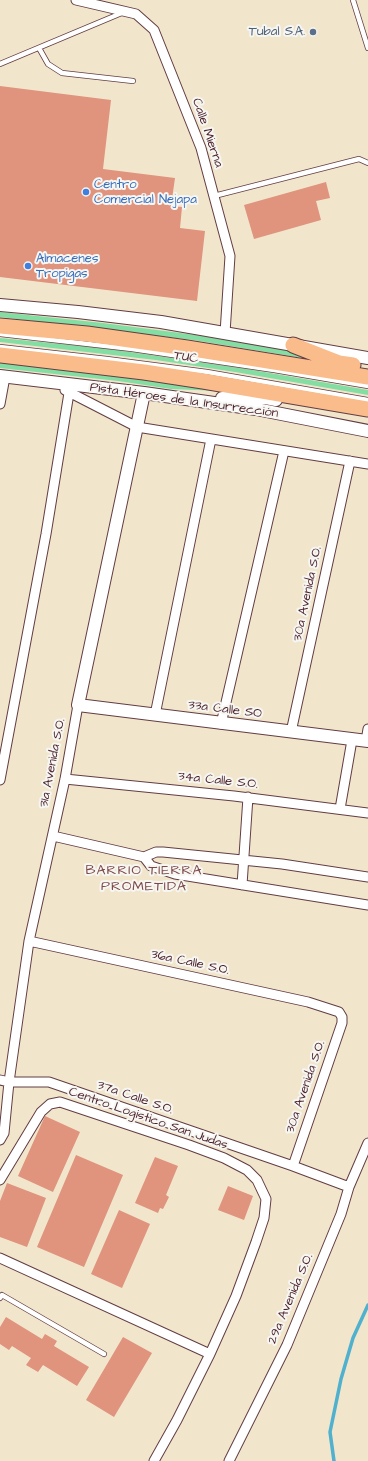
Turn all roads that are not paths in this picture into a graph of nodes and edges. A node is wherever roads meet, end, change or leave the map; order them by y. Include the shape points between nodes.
1 (76, 0) edge
2 (353, 0) edge
3 (98, 2) edge
4 (126, 11) junction
5 (39, 48) junction
6 (368, 48) edge
7 (0, 64) edge
8 (133, 82) dead end
9 (368, 163) edge
10 (214, 196) junction
11 (0, 305) edge
12 (0, 326) edge
13 (225, 333) junction
14 (0, 334) edge
15 (293, 345) junction
16 (0, 347) edge
17 (0, 356) edge
18 (368, 358) edge
19 (368, 368) edge
20 (3, 377) edge
21 (368, 377) edge
22 (52, 383) junction
23 (368, 386) edge
24 (69, 393) junction
25 (144, 393) junction
26 (181, 398) junction
27 (368, 400) edge
28 (0, 404) edge
29 (368, 409) edge
30 (368, 413) edge
31 (137, 427) junction
32 (368, 431) edge
33 (211, 439) junction
34 (284, 451) junction
35 (350, 461) junction
36 (368, 464) edge
37 (78, 706) junction
38 (155, 714) junction
39 (221, 724) junction
40 (291, 732) junction
41 (367, 737) edge
42 (352, 740) junction
43 (65, 779) junction
44 (0, 780) edge
45 (248, 797) junction
46 (340, 809) junction
47 (368, 812) edge
48 (53, 836) junction
49 (144, 857) junction
50 (243, 859) junction
51 (368, 877) edge
52 (242, 885) junction
53 (368, 905) edge
54 (29, 941) junction
55 (342, 1017) joint
56 (4, 1081) edge
57 (0, 1140) edge
58 (368, 1143) edge
59 (293, 1166) junction
60 (0, 1180) edge
61 (349, 1187) junction
62 (0, 1258) edge
63 (0, 1298) edge
64 (104, 1354) dead end
65 (210, 1354) junction
66 (154, 1461) edge
67 (229, 1461) edge

1 - 3 street, Calle Mierna
2 - 6 lane
3 - 4 street, Calle Mierna
4 - 5 lane
4 - 10 street, Calle Mierna via 136,14 154,30 201,148
5 - 7 lane
5 - 8 lane via 48,64 62,73
9 - 10 lane via 359,159
10 - 13 street, Calle Mierna via 230,256
11 - 13 street via 161,322
12 - 21 main road via 87,334
13 - 15 street
14 - 23 lane, TUC via 132,349
15 - 18 street
15 - 19 main road via 340,363
16 - 27 lane, TUC via 207,372
17 - 29 main road, Pista Héroes de la Insurrección via 152,373
20 - 22 street, Pista Héroes de la Insurrección
20 - 28 street
22 - 24 street
22 - 25 street, Pista Héroes de la Insurrección
24 - 31 street
24 - 44 street via 46,534
25 - 26 street, Pista Héroes de la Insurrección
25 - 31 street, 31a Avenida S.O.
26 - 30 street via 266,398
26 - 32 street, Pista Héroes de la Insurrección via 256,409
31 - 33 street
31 - 37 street, 31a Avenida S.O.
33 - 34 street
33 - 38 street
34 - 35 street
34 - 39 street
35 - 36 street
35 - 40 street, 30a Avenida S.O.
37 - 38 street, 33a Calle SO
37 - 43 street, 31a Avenida S.O.
38 - 39 street, 33a Calle SO
39 - 40 street, 33a Calle SO
40 - 42 street, 33a Calle SO
41 - 42 street, 33a Calle SO
42 - 46 street
43 - 45 street, 34a Calle S.O.
43 - 48 street, 31a Avenida S.O.
45 - 46 street, 34a Calle S.O.
45 - 50 street
46 - 47 street, 34a Calle S.O.
48 - 49 street
48 - 54 street, 31a Avenida S.O.
49 - 50 street via 163,852
49 - 52 street via 151,866 166,871
50 - 51 street
50 - 52 street
52 - 53 street
54 - 55 street, 36a Calle S.O. via 308,1002 339,1012
54 - 56 street, 31a Avenida S.O.
55 - 59 street, 30a Avenida S.O.
56 - 57 street, 31a Avenida S.O. via 4,1133
56 - 59 street, 37a Calle S.O. via 49,1082
58 - 61 street, 29a Avenida S.O.
59 - 61 street, 37a Calle S.O.
60 - 65 street, Centro Logistico San Judas via 41,1112 50,1104 60,1102 189,1145 247,1170 257,1180 266,1199 264,1218 236,1296
61 - 67 street, 29a Avenida S.O. via 341,1214 286,1345
62 - 65 street
63 - 64 lane via 2,1295
65 - 66 street, Centro Logistico San Judas

